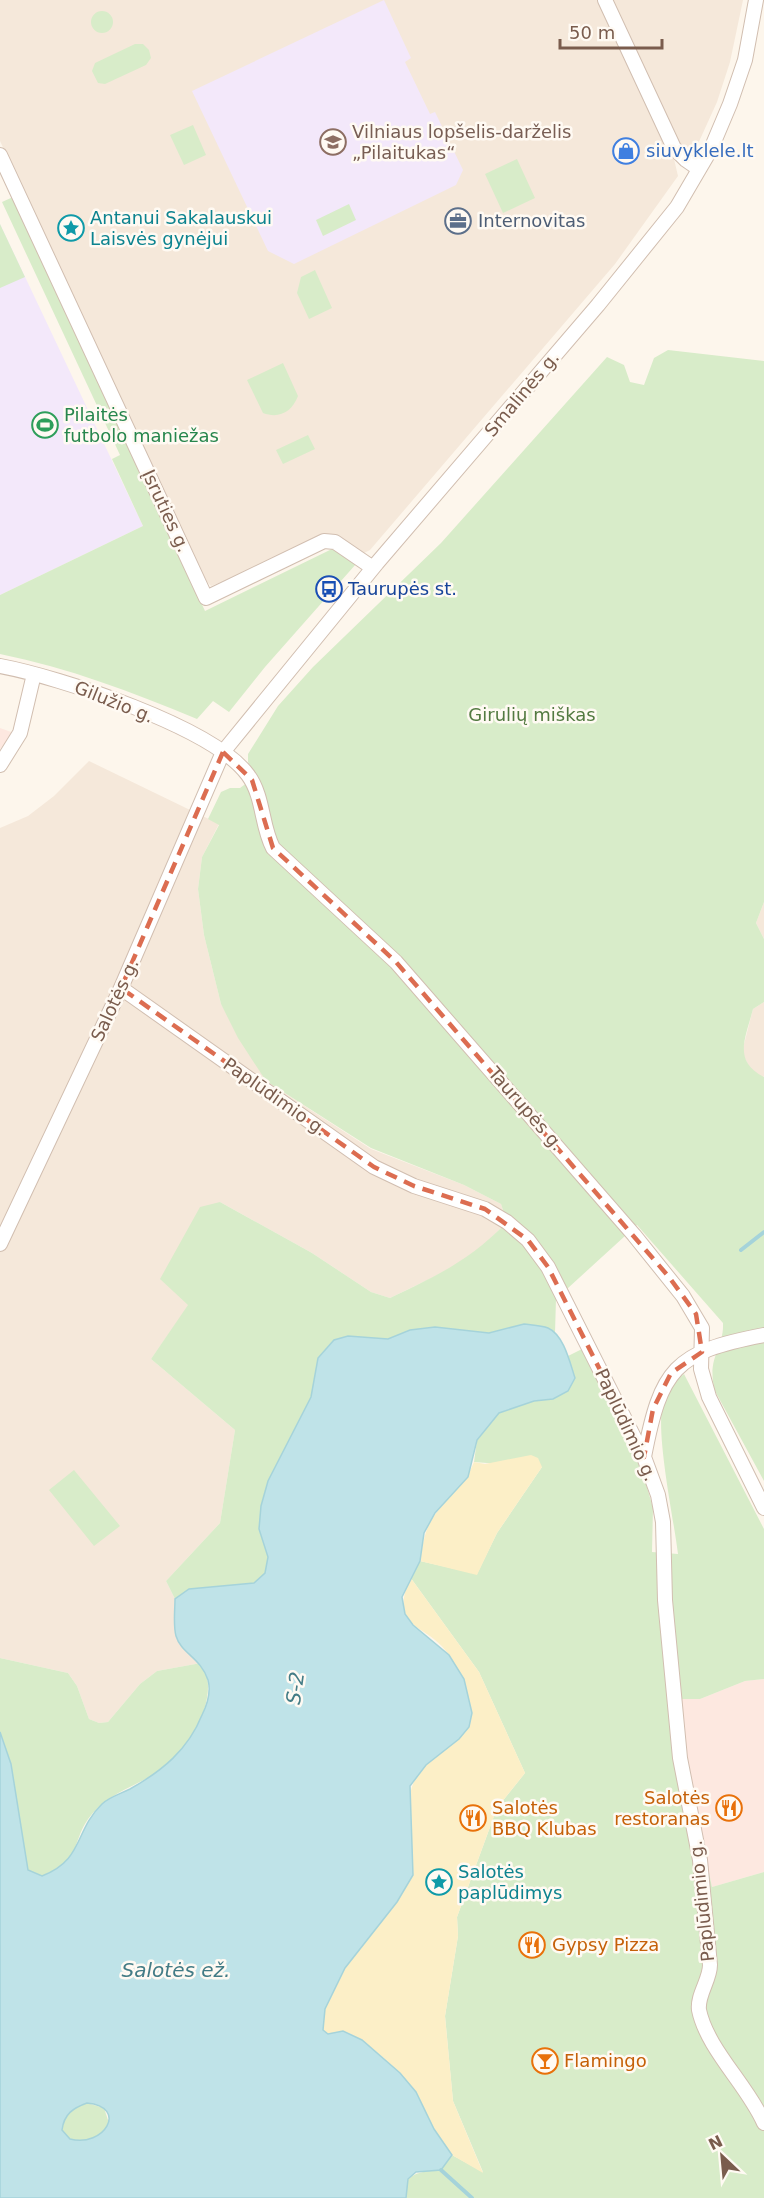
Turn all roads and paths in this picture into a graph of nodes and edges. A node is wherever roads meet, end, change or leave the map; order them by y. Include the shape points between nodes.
1 (605, 0) edge
2 (756, 0) edge
3 (0, 155) edge
4 (699, 169) junction
5 (373, 568) junction
6 (0, 666) edge
7 (34, 674) junction
8 (223, 752) junction
9 (0, 765) edge
10 (121, 988) junction
11 (0, 1244) edge
12 (764, 1335) edge
13 (702, 1352) junction
14 (644, 1457) junction
15 (764, 1508) edge
16 (764, 2123) edge

1 - 4 street via 674,148
2 - 4 street, Smalinės g. via 745,60 734,93
3 - 5 street, Įsruties g. via 206,598 324,541 335,543
4 - 5 street, Smalinės g. via 676,207 598,305
5 - 8 street, Smalinės g.
6 - 7 street, Gilužio g.
7 - 8 street, Gilužio g. via 114,699
7 - 9 street via 20,733
8 - 10 street, Salotės g.
8 - 13 street, Taurupės g. via 252,780 273,848 396,962 669,1277 696,1314 702,1328
10 - 11 street, Salotės g.
10 - 14 street, Paplūdimio g. via 374,1167 414,1186 485,1209 528,1240 548,1267
12 - 13 street via 727,1342
13 - 14 street via 671,1373 653,1409
13 - 15 street, Taurupės g. via 701,1369 709,1396
14 - 16 street, Paplūdimio g. via 663,1522 665,1600 680,1758 700,1860 710,1977 700,1996 699,2008 712,2038

